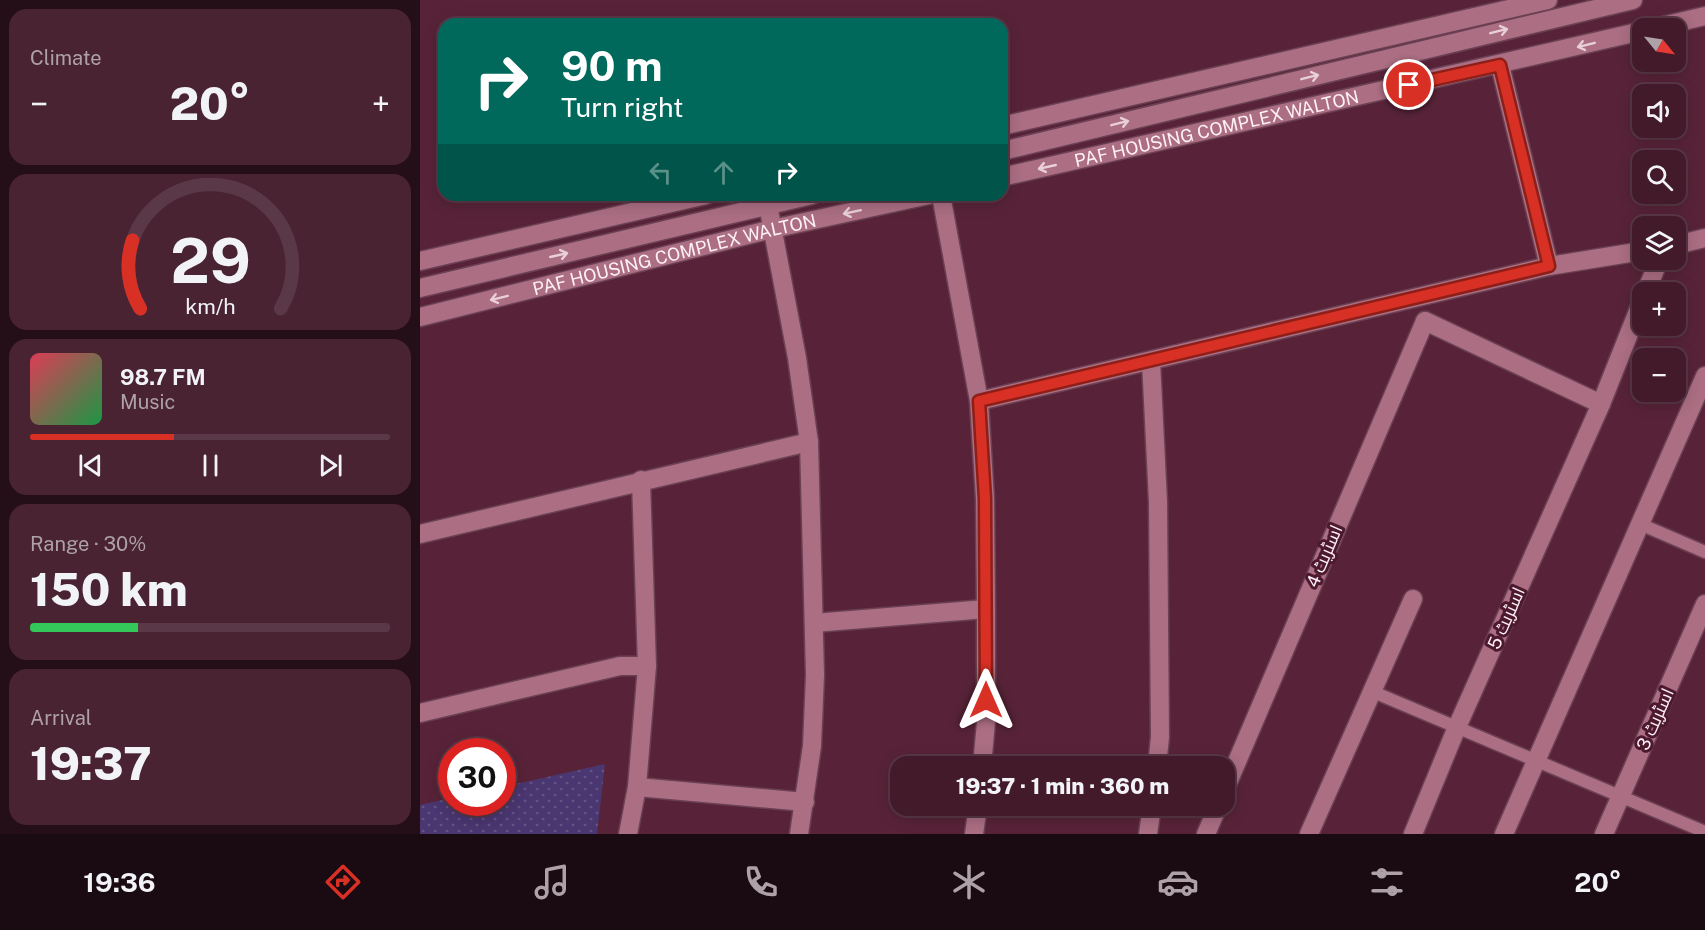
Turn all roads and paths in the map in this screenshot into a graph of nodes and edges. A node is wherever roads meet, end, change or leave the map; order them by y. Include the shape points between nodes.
1 (1548, 0) edge
2 (1633, 0) edge
3 (1705, 16) edge
4 (1686, 20) edge
5 (1632, 34) edge
6 (1500, 65) junction
7 (1008, 125) edge
8 (1008, 150) edge
9 (1008, 176) edge
10 (680, 201) edge
11 (786, 201) edge
12 (902, 201) edge
13 (942, 201) edge
14 (768, 205) junction
15 (772, 230) junction
16 (1705, 238) edge
17 (1686, 243) edge
18 (1632, 253) edge
19 (420, 261) edge
20 (1549, 266) junction
21 (420, 288) edge
22 (1422, 298) junction
23 (420, 317) edge
24 (1425, 321) junction
25 (1632, 326) edge
26 (1151, 361) junction
27 (1705, 376) edge
28 (979, 401) junction
29 (1601, 404) junction
30 (809, 442) junction
31 (641, 480) junction
32 (1640, 524) junction
33 (420, 534) edge
34 (1705, 552) edge
35 (1413, 599) dead end
36 (1705, 604) edge
37 (986, 609) junction
38 (814, 623) junction
39 (647, 666) junction
40 (1371, 691) junction
41 (420, 713) edge
42 (1457, 728) junction
43 (983, 756) edge
44 (1158, 756) edge
45 (1536, 761) junction
46 (1235, 766) edge
47 (637, 787) junction
48 (1621, 796) junction
49 (805, 802) junction
50 (977, 816) edge
51 (1151, 816) edge
52 (1214, 816) edge
53 (1705, 832) edge
54 (628, 834) edge
55 (800, 834) edge
56 (974, 834) edge
57 (1148, 834) edge
58 (1206, 834) edge
59 (1309, 834) edge
60 (1413, 834) edge
61 (1504, 834) edge
62 (1604, 834) edge

1 - 7 street
8 -> 2 street, PAF HOUSING COMPLEX WALTON
3 - 4 street
5 -> 6 street, PAF HOUSING COMPLEX WALTON
6 -> 9 street, PAF HOUSING COMPLEX WALTON
6 - 20 street
10 - 19 street
11 - 14 street, PAF HOUSING COMPLEX WALTON
12 -> 15 street, PAF HOUSING COMPLEX WALTON
13 - 28 street
14 - 15 street
21 -> 14 street, PAF HOUSING COMPLEX WALTON
15 -> 23 street, PAF HOUSING COMPLEX WALTON
15 - 30 street
16 - 17 street
18 - 20 street
20 - 22 street
22 - 24 street
22 - 26 street
24 - 29 street
24 - 46 street, اسٹریٹ 4
25 - 29 street, اسٹریٹ 5
26 - 28 street
26 - 44 street via 1158,502
27 - 32 street
28 - 37 street
29 - 42 street, اسٹریٹ 5
30 - 31 street
30 - 38 street
31 - 33 street
31 - 39 street
32 - 34 lane
32 - 45 street
35 - 40 street
36 - 48 street, اسٹریٹ 3
37 - 38 street
37 - 43 street
38 - 49 street via 812,746
39 - 41 street via 620,666
39 - 47 street
40 - 42 lane
40 - 59 street
42 - 45 lane
42 - 60 street, اسٹریٹ 5
45 - 48 lane
45 - 61 street
47 - 49 street
47 - 54 street
48 - 53 lane
48 - 62 street, اسٹریٹ 3
49 - 55 street
50 - 56 street
51 - 57 street
52 - 58 street

